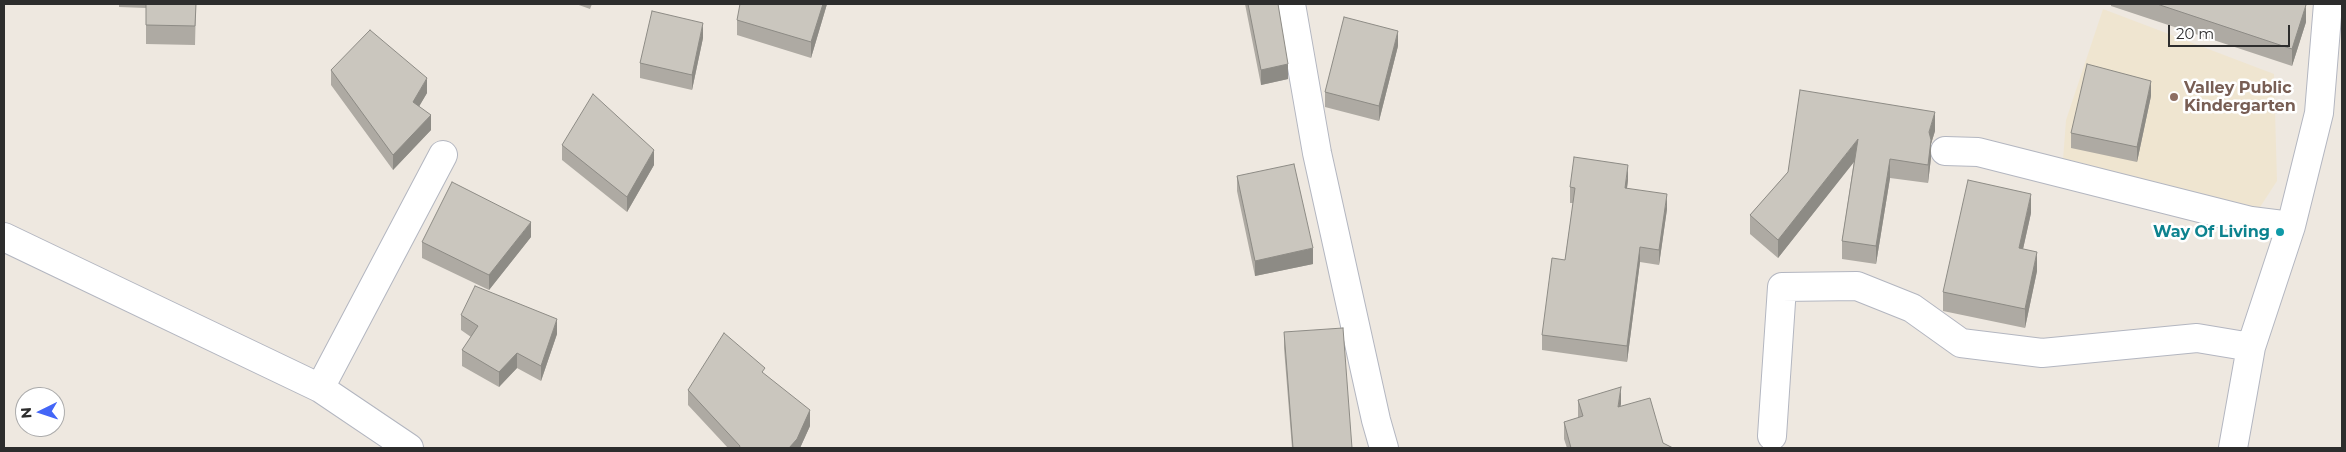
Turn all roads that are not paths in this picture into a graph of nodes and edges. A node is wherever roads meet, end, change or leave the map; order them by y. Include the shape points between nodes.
1 (1291, 4) edge
2 (2328, 4) edge
3 (1945, 151) dead end
4 (443, 156) dead end
5 (2291, 226) junction
6 (4, 237) edge
7 (2251, 347) junction
8 (320, 388) junction
9 (1772, 436) dead end
10 (409, 448) edge
11 (1384, 448) edge
12 (2233, 448) edge

1 - 11 street via 1316,153
2 - 5 street via 2319,113
3 - 5 street via 1978,152 2251,221
4 - 8 street
5 - 7 street
6 - 8 street
7 - 9 street via 2197,338 2042,353 1961,343 1912,308 1857,286 1782,287
7 - 12 street
8 - 10 street

